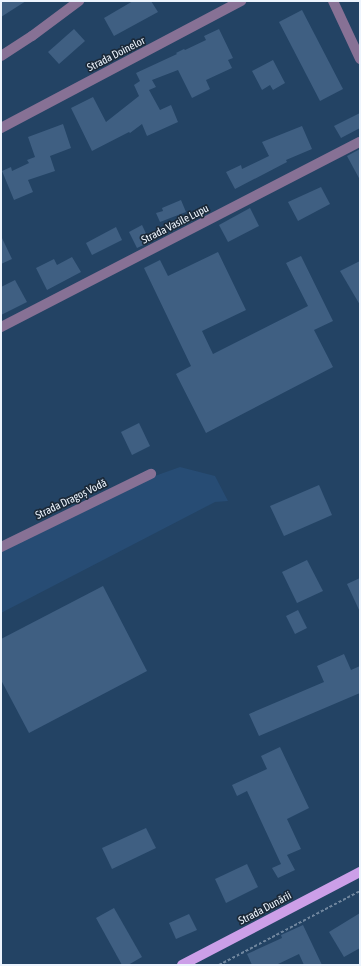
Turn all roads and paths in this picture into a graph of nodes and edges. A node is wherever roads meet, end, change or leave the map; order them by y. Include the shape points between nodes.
1 (79, 1) edge
2 (242, 1) edge
3 (333, 1) edge
4 (1, 56) edge
5 (360, 59) edge
6 (1, 128) edge
7 (360, 142) edge
8 (1, 327) edge
9 (151, 474) dead end
10 (1, 547) edge
11 (360, 872) edge
12 (360, 891) edge
13 (182, 965) edge
14 (219, 965) edge

1 - 4 street
2 - 6 street, Strada Doinelor
3 - 5 street
7 - 8 street, Strada Vasile Lupu
9 - 10 street, Strada Dragoș Vodă
11 - 13 main road, Strada Dunării
12 - 14 path

